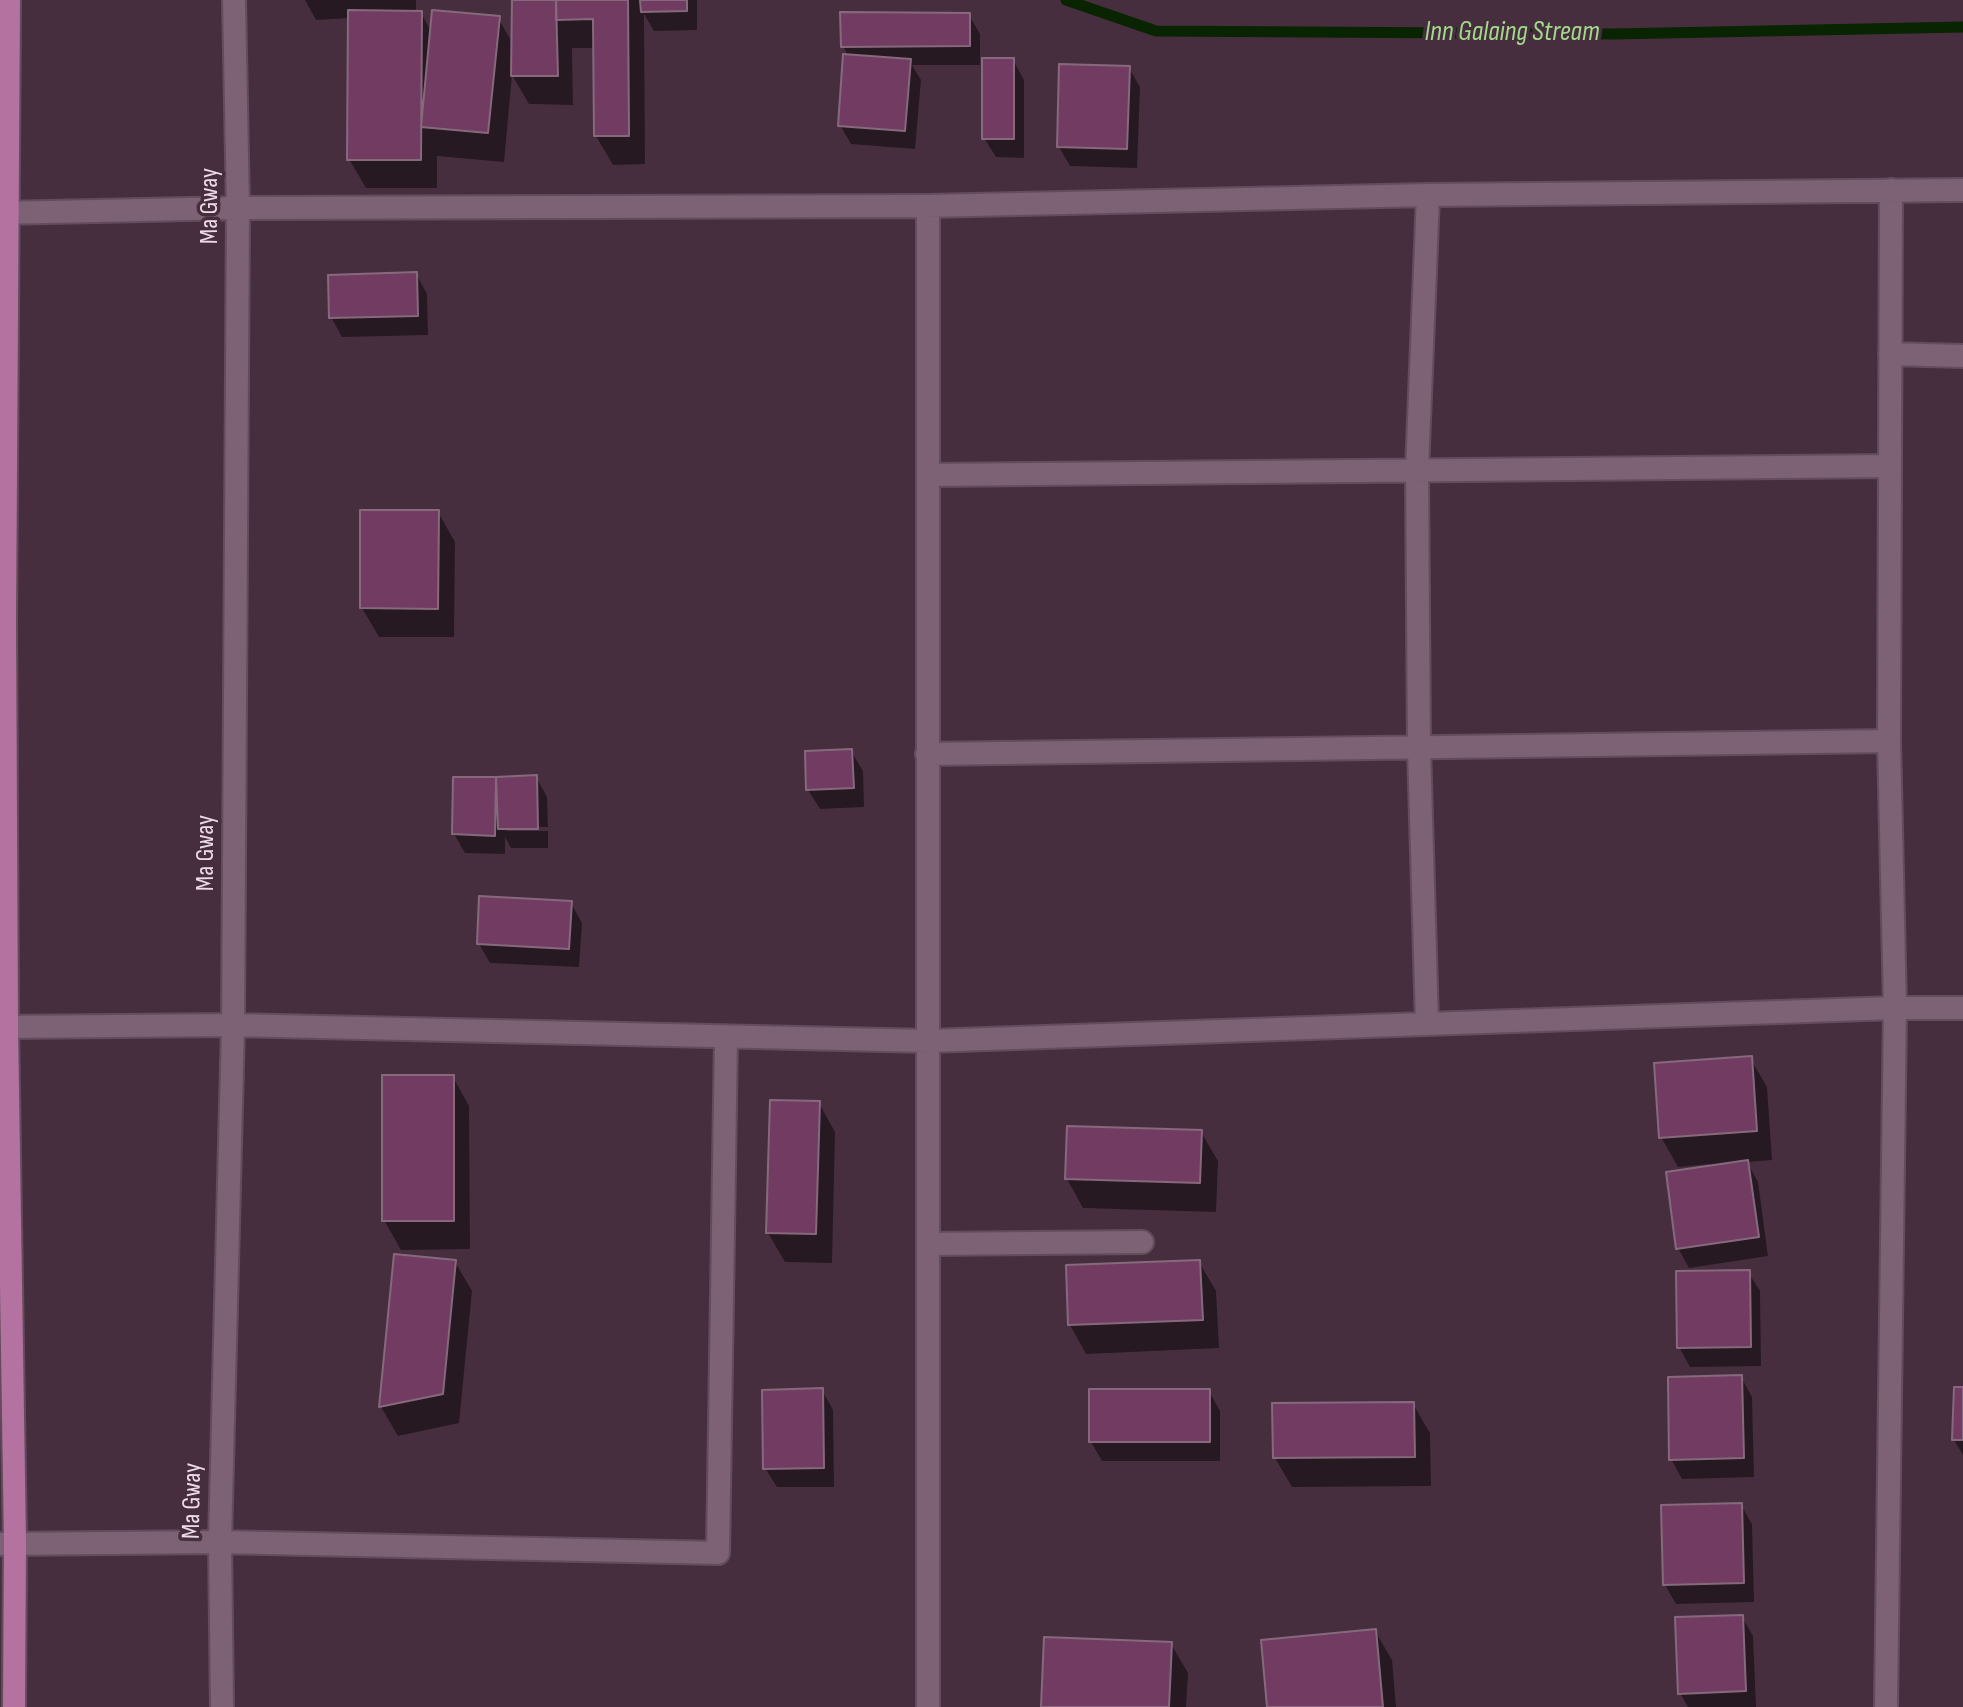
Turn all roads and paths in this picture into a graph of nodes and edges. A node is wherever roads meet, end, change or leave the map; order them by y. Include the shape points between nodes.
1 (9, 0) edge
2 (234, 0) edge
3 (1891, 190) junction
4 (1963, 190) edge
5 (1428, 195) junction
6 (928, 206) junction
7 (238, 208) junction
8 (4, 213) edge
9 (1890, 354) junction
10 (1963, 356) edge
11 (1890, 466) junction
12 (1417, 470) junction
13 (928, 475) junction
14 (2, 620) edge
15 (1889, 741) junction
16 (1419, 748) junction
17 (927, 754) junction
18 (1895, 1008) junction
19 (1963, 1008) edge
20 (1427, 1024) junction
21 (233, 1025) junction
22 (4, 1027) edge
23 (726, 1038) junction
24 (928, 1041) junction
25 (1142, 1242) dead end
26 (928, 1244) junction
27 (220, 1542) junction
28 (7, 1543) edge
29 (14, 1707) edge
30 (222, 1707) edge
31 (928, 1707) edge
32 (1886, 1707) edge

1 - 8 main road
2 - 7 street, Ma Gway
3 - 4 street
3 - 5 street
3 - 9 street
5 - 6 street
5 - 12 street
6 - 7 street
6 - 13 street
7 - 8 street
7 - 21 street, Ma Gway
8 - 14 main road
9 - 10 street
9 - 11 street
11 - 12 street
11 - 15 street
12 - 13 street
12 - 16 street
13 - 17 street
14 - 22 main road
15 - 16 street
15 - 18 street
16 - 17 street
16 - 20 street
17 - 24 street
18 - 19 street
18 - 20 street
18 - 32 street
20 - 24 street
21 - 22 street
21 - 23 street
21 - 27 street, Ma Gway
22 - 28 main road
23 - 24 street
23 - 27 street via 718,1553
24 - 26 street
25 - 26 street
26 - 31 street
27 - 28 street
27 - 30 street, Ma Gway
28 - 29 main road

